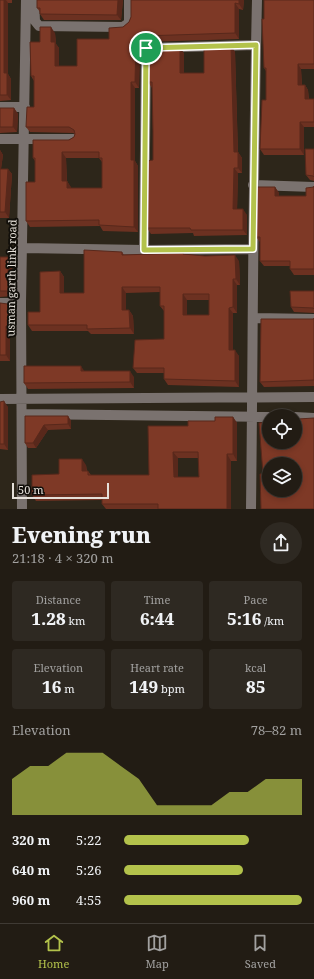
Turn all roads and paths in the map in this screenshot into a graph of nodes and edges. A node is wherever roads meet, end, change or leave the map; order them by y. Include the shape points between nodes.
1 (26, 0) edge
2 (34, 0) edge
3 (130, 0) edge
4 (257, 0) edge
5 (256, 45) junction
6 (0, 107) edge
7 (25, 107) junction
8 (0, 139) edge
9 (24, 139) junction
10 (73, 139) edge
11 (253, 185) junction
12 (314, 187) edge
13 (23, 248) junction
14 (253, 249) junction
15 (144, 250) junction
16 (21, 302) junction
17 (0, 303) edge
18 (254, 318) junction
19 (314, 319) edge
20 (252, 397) junction
21 (314, 397) edge
22 (23, 398) junction
23 (0, 399) edge
24 (23, 414) junction
25 (252, 417) junction
26 (262, 417) edge
27 (302, 418) edge
28 (314, 418) edge
29 (22, 509) edge
30 (251, 509) edge

1 - 7 street, usman garth link road
2 - 3 street via 35,21 39,26 123,27 129,23
4 - 5 street
5 - 11 street
5 - 15 street via 146,48
6 - 7 street
7 - 9 street, usman garth link road
8 - 9 street
9 - 10 street
9 - 13 street, usman garth link road
11 - 12 street
11 - 14 street
13 - 15 street
13 - 16 street, usman garth link road
14 - 15 street
14 - 18 street
16 - 17 street
16 - 22 street, usman garth link road
18 - 19 street
18 - 20 street
20 - 21 street
20 - 22 street
20 - 25 street
22 - 23 street
22 - 24 street, usman garth link road
24 - 25 street
24 - 29 street, usman garth link road
25 - 26 street
25 - 30 street
27 - 28 street

